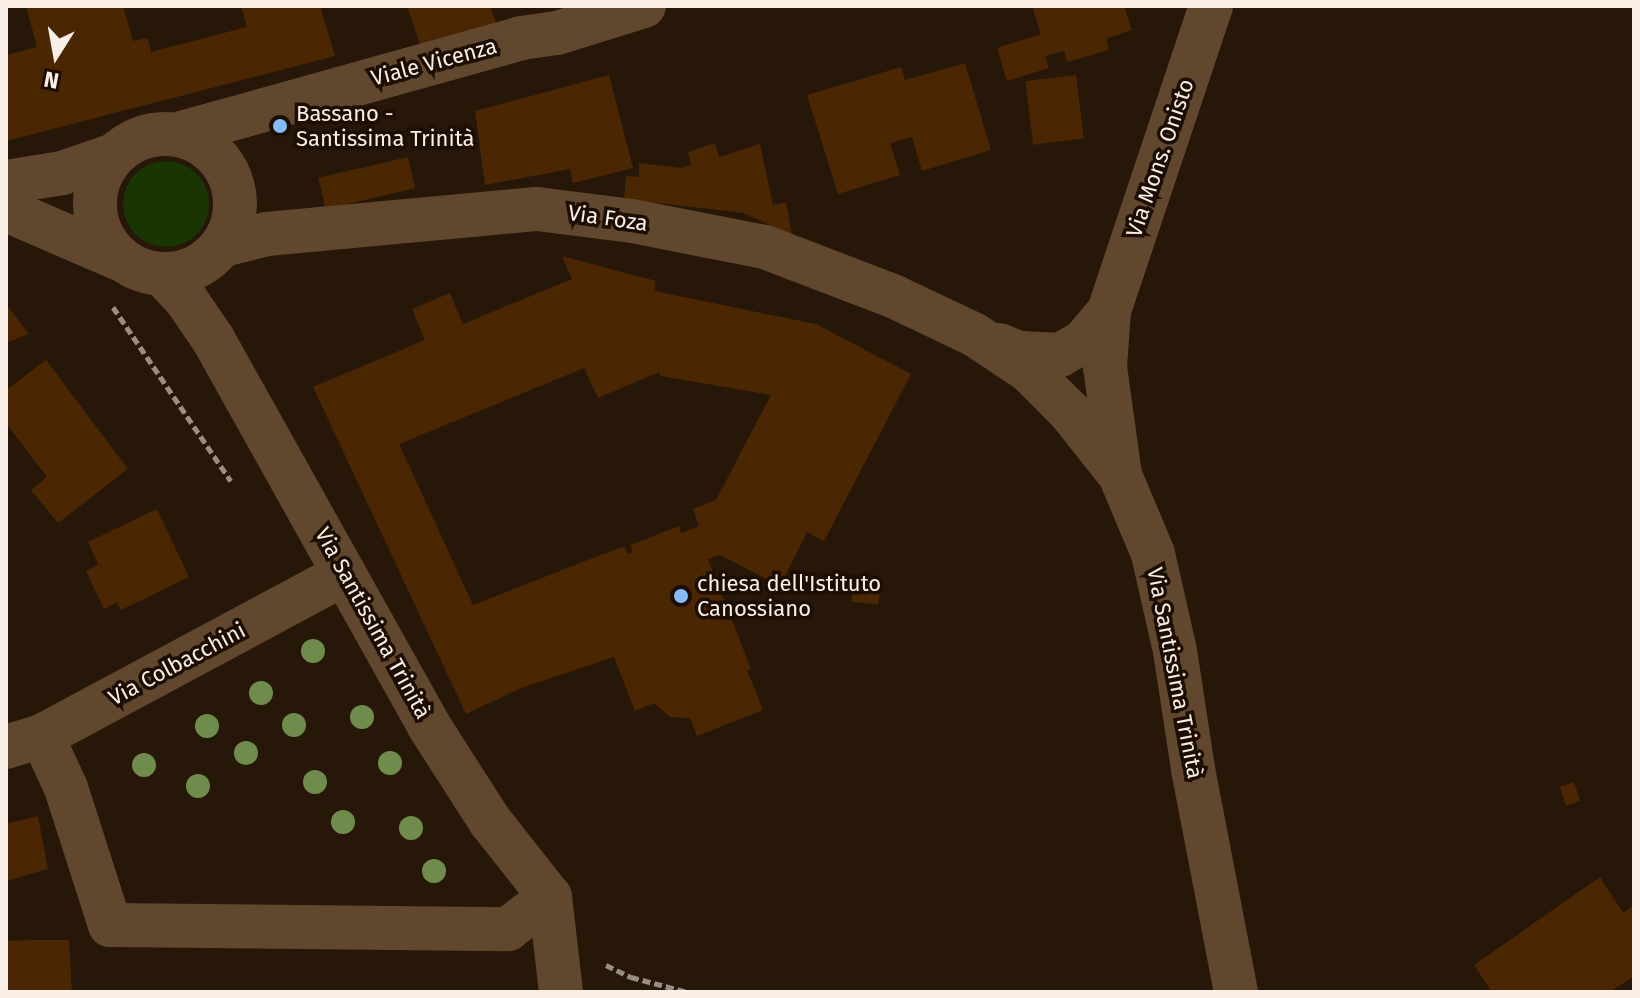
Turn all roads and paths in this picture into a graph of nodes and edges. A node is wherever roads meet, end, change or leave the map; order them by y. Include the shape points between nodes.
1 (644, 6) edge
2 (1211, 6) edge
3 (178, 134) junction
4 (114, 155) junction
5 (6, 182) edge
6 (6, 210) edge
7 (220, 249) junction
8 (120, 259) junction
9 (163, 275) junction
10 (1109, 311) junction
11 (975, 335) junction
12 (213, 339) junction
13 (1120, 475) junction
14 (344, 574) junction
15 (24, 741) edge
16 (550, 897) junction
17 (561, 992) edge
18 (1236, 992) edge

1 - 3 street, Viale Vicenza
2 - 10 street, Via Mons. Onisto
3 - 4 street via 132,141
3 - 7 street via 218,157 231,177 234,224
4 - 5 street via 62,173
4 - 8 street via 94,197 96,220
6 - 8 street
7 - 9 street via 186,271
7 - 11 street, Via Foza via 267,234 325,227 537,209 583,213 765,247 895,297
7 - 12 street, Via Santissima Trinità via 208,278
8 - 9 street via 140,271
9 - 12 street, Via Santissima Trinità
10 - 11 street, Via Foza via 1084,341 1060,355 1019,353
10 - 13 street, Via Santissima Trinità via 1105,367
11 - 13 street, Via Foza via 1029,371
12 - 14 street, Via Santissima Trinità
13 - 18 street, Via Santissima Trinità via 1153,554 1175,651
14 - 15 street, Via Colbacchini
14 - 16 street, Via Santissima Trinità via 436,738 490,821
15 - 16 street via 66,788 110,925 508,929
16 - 17 street

